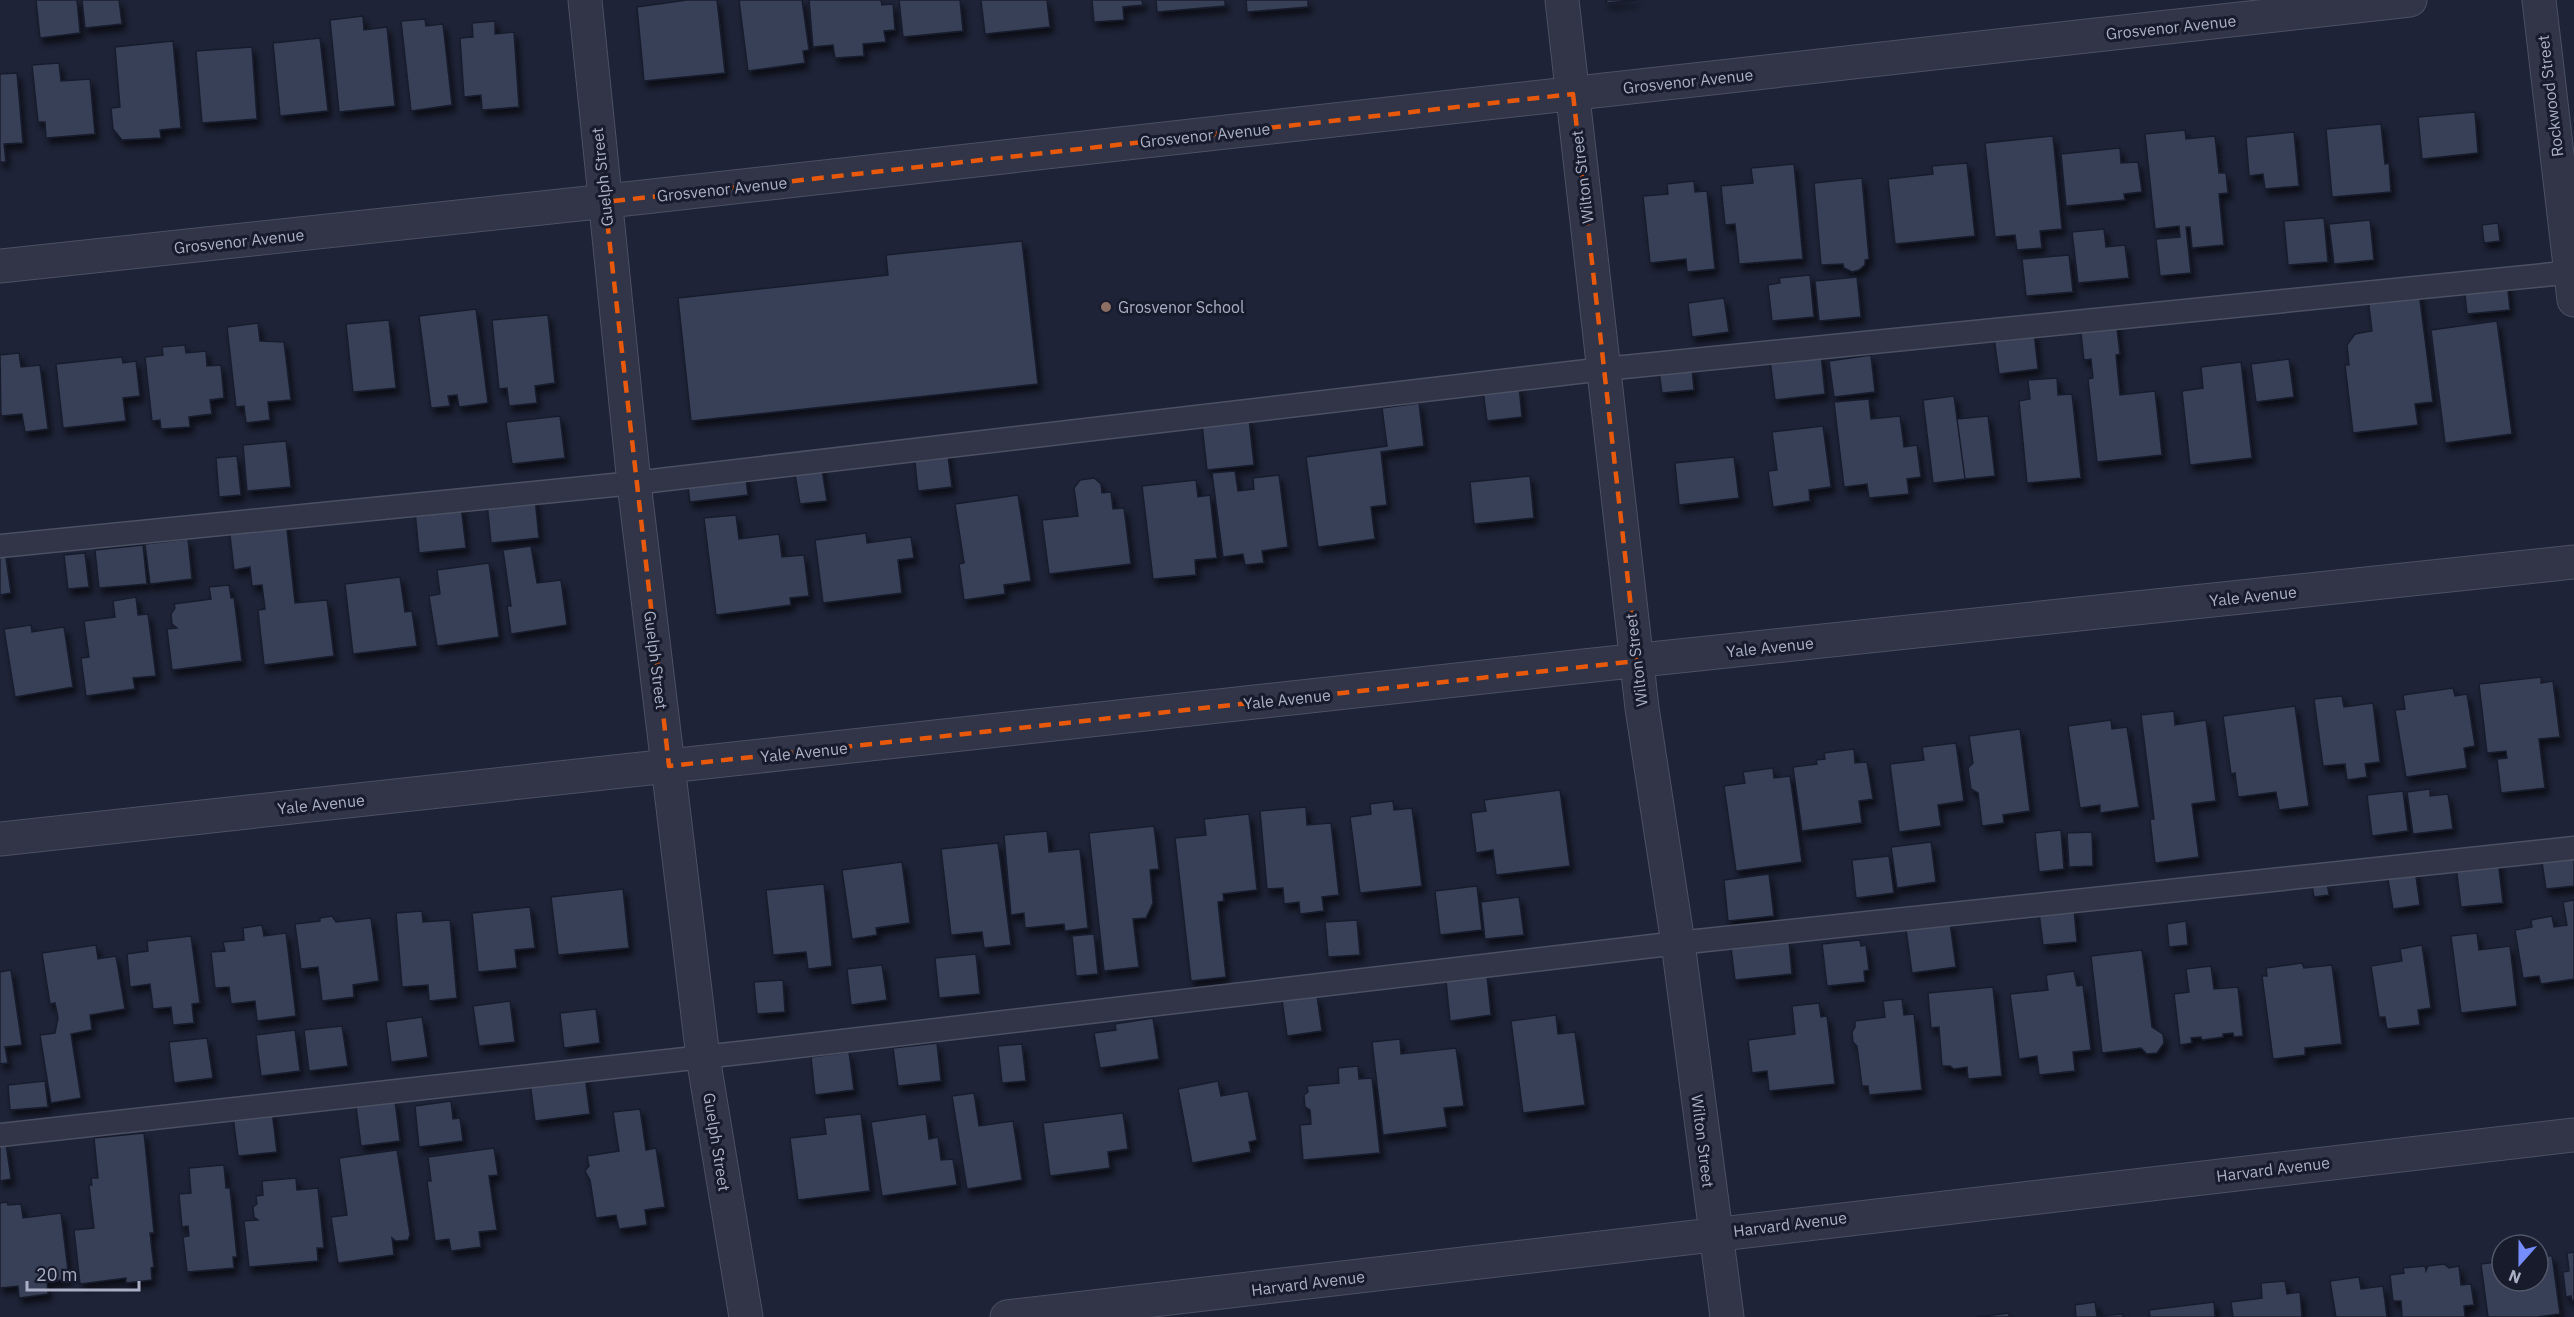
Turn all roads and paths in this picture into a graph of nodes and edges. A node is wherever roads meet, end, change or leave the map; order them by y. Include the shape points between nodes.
1 (585, 0) edge
2 (1562, 0) edge
3 (2410, 0) edge
4 (2539, 0) edge
5 (1573, 94) junction
6 (604, 202) junction
7 (0, 266) edge
8 (2573, 281) edge
9 (1604, 369) junction
10 (634, 483) junction
11 (0, 546) edge
12 (2574, 562) edge
13 (1637, 661) junction
14 (669, 766) junction
15 (0, 839) edge
16 (2574, 848) edge
17 (1678, 943) junction
18 (703, 1057) junction
19 (0, 1135) edge
20 (2574, 1135) edge
21 (1715, 1233) junction
22 (746, 1317) edge
23 (1007, 1317) edge
24 (1727, 1317) edge

1 - 6 street, Guelph Street
2 - 5 street, Wilton Street
3 - 5 street, Grosvenor Avenue
4 - 8 street, Rockwood Street
5 - 6 street, Grosvenor Avenue
5 - 9 street, Wilton Street
6 - 7 street, Grosvenor Avenue
6 - 10 street, Guelph Street
8 - 9 lane
9 - 10 lane
9 - 13 street, Wilton Street
10 - 11 lane
10 - 14 street, Guelph Street
12 - 13 street, Yale Avenue
13 - 14 street, Yale Avenue
13 - 17 street, Wilton Street
14 - 15 street, Yale Avenue
14 - 18 street, Guelph Street
16 - 17 lane
17 - 18 lane
17 - 21 street, Wilton Street
18 - 19 lane
18 - 22 street, Guelph Street
20 - 21 street, Harvard Avenue
21 - 23 street, Harvard Avenue
21 - 24 street, Wilton Street

